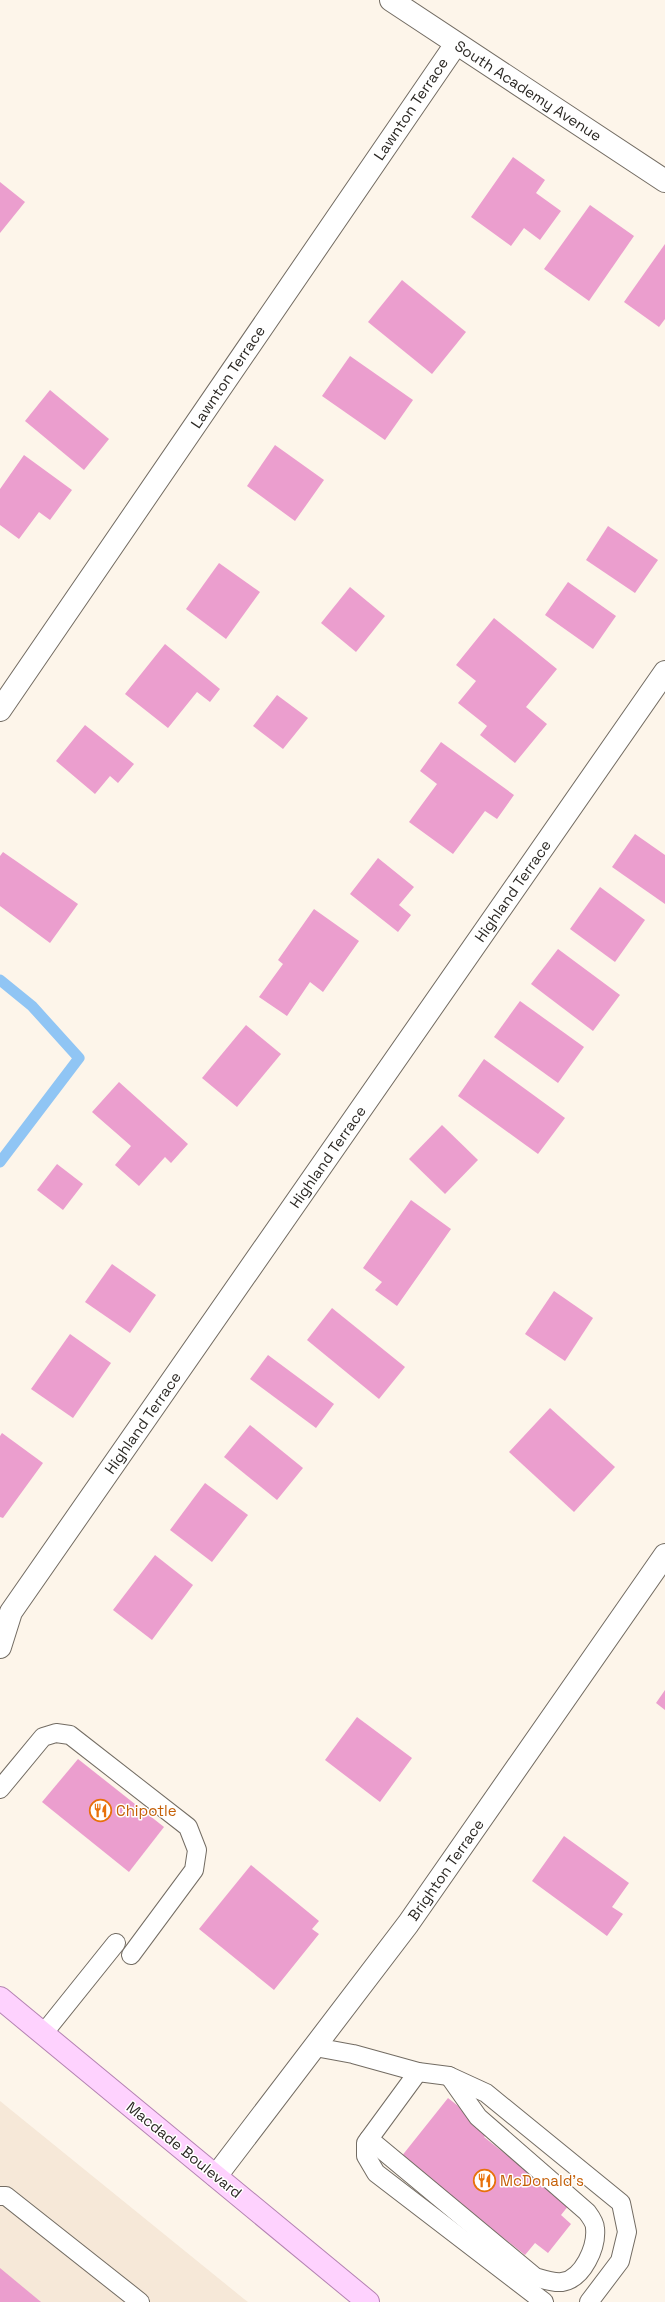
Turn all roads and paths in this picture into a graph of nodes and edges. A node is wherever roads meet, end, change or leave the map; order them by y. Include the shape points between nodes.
1 (392, 0) edge
2 (456, 44) junction
3 (665, 181) edge
4 (665, 672) edge
5 (0, 710) edge
6 (665, 1555) edge
7 (6, 1608) edge
8 (0, 1647) edge
9 (0, 1789) edge
10 (116, 1943) dead end
11 (131, 1955) dead end
12 (0, 1998) edge
13 (43, 2034) junction
14 (315, 2047) junction
15 (418, 2072) junction
16 (448, 2076) junction
17 (369, 2139) junction
18 (216, 2176) junction
19 (0, 2196) edge
20 (140, 2302) edge
21 (368, 2302) edge
22 (544, 2302) edge
23 (589, 2302) edge

1 - 2 street, South Academy Avenue
2 - 3 street, South Academy Avenue
2 - 5 street, Lawnton Terrace
4 - 7 street, Highland Terrace
6 - 14 street, Brighton Terrace via 408,1924
7 - 8 street, Highland Terrace
9 - 11 lane via 42,1737 56,1733 70,1735 188,1828 197,1850 194,1870
10 - 13 lane
12 - 13 main road, Macdade Boulevard
13 - 18 main road, Macdade Boulevard
14 - 15 lane via 353,2054
14 - 18 street, Brighton Terrace
15 - 16 lane
15 - 17 lane
16 - 17 lane via 478,2117 587,2212 595,2226 595,2235 592,2249 576,2276 562,2282 535,2277
16 - 23 lane via 486,2093 621,2203 628,2232 620,2262
17 - 22 lane via 366,2142 366,2156 376,2173
18 - 21 main road, Macdade Boulevard
19 - 20 lane via 6,2196

